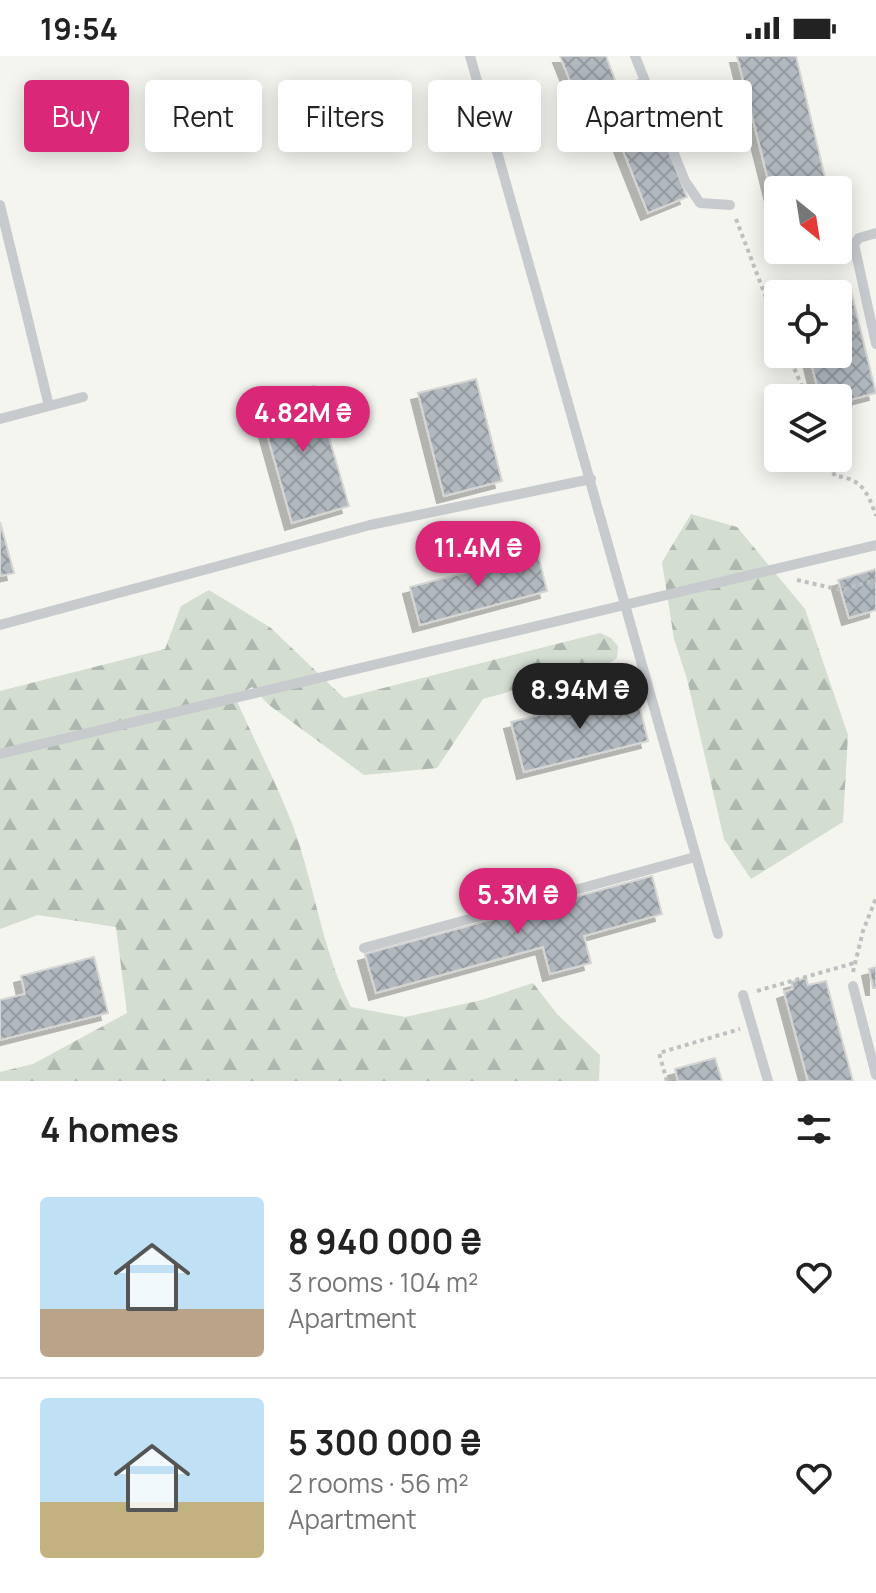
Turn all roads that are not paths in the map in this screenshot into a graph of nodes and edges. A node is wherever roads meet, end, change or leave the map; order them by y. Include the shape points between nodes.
1 (470, 56) edge
2 (635, 56) edge
3 (0, 205) edge
4 (730, 205) road end
5 (876, 233) edge
6 (876, 344) edge
7 (83, 397) dead end
8 (49, 406) junction
9 (0, 419) edge
10 (591, 479) junction
11 (876, 545) edge
12 (626, 604) junction
13 (0, 625) edge
14 (0, 754) edge
15 (695, 857) junction
16 (718, 934) dead end
17 (364, 948) dead end
18 (853, 986) road end
19 (743, 995) road end
20 (876, 1075) edge
21 (768, 1081) edge

1 - 10 lane
2 - 4 lane via 685,181 700,203
3 - 8 lane
5 - 6 lane via 854,244
7 - 8 lane
8 - 9 lane
10 - 12 lane
10 - 13 lane via 370,525
11 - 12 lane
12 - 14 lane
12 - 15 lane
15 - 16 lane
15 - 17 lane
18 - 20 lane
19 - 21 lane

